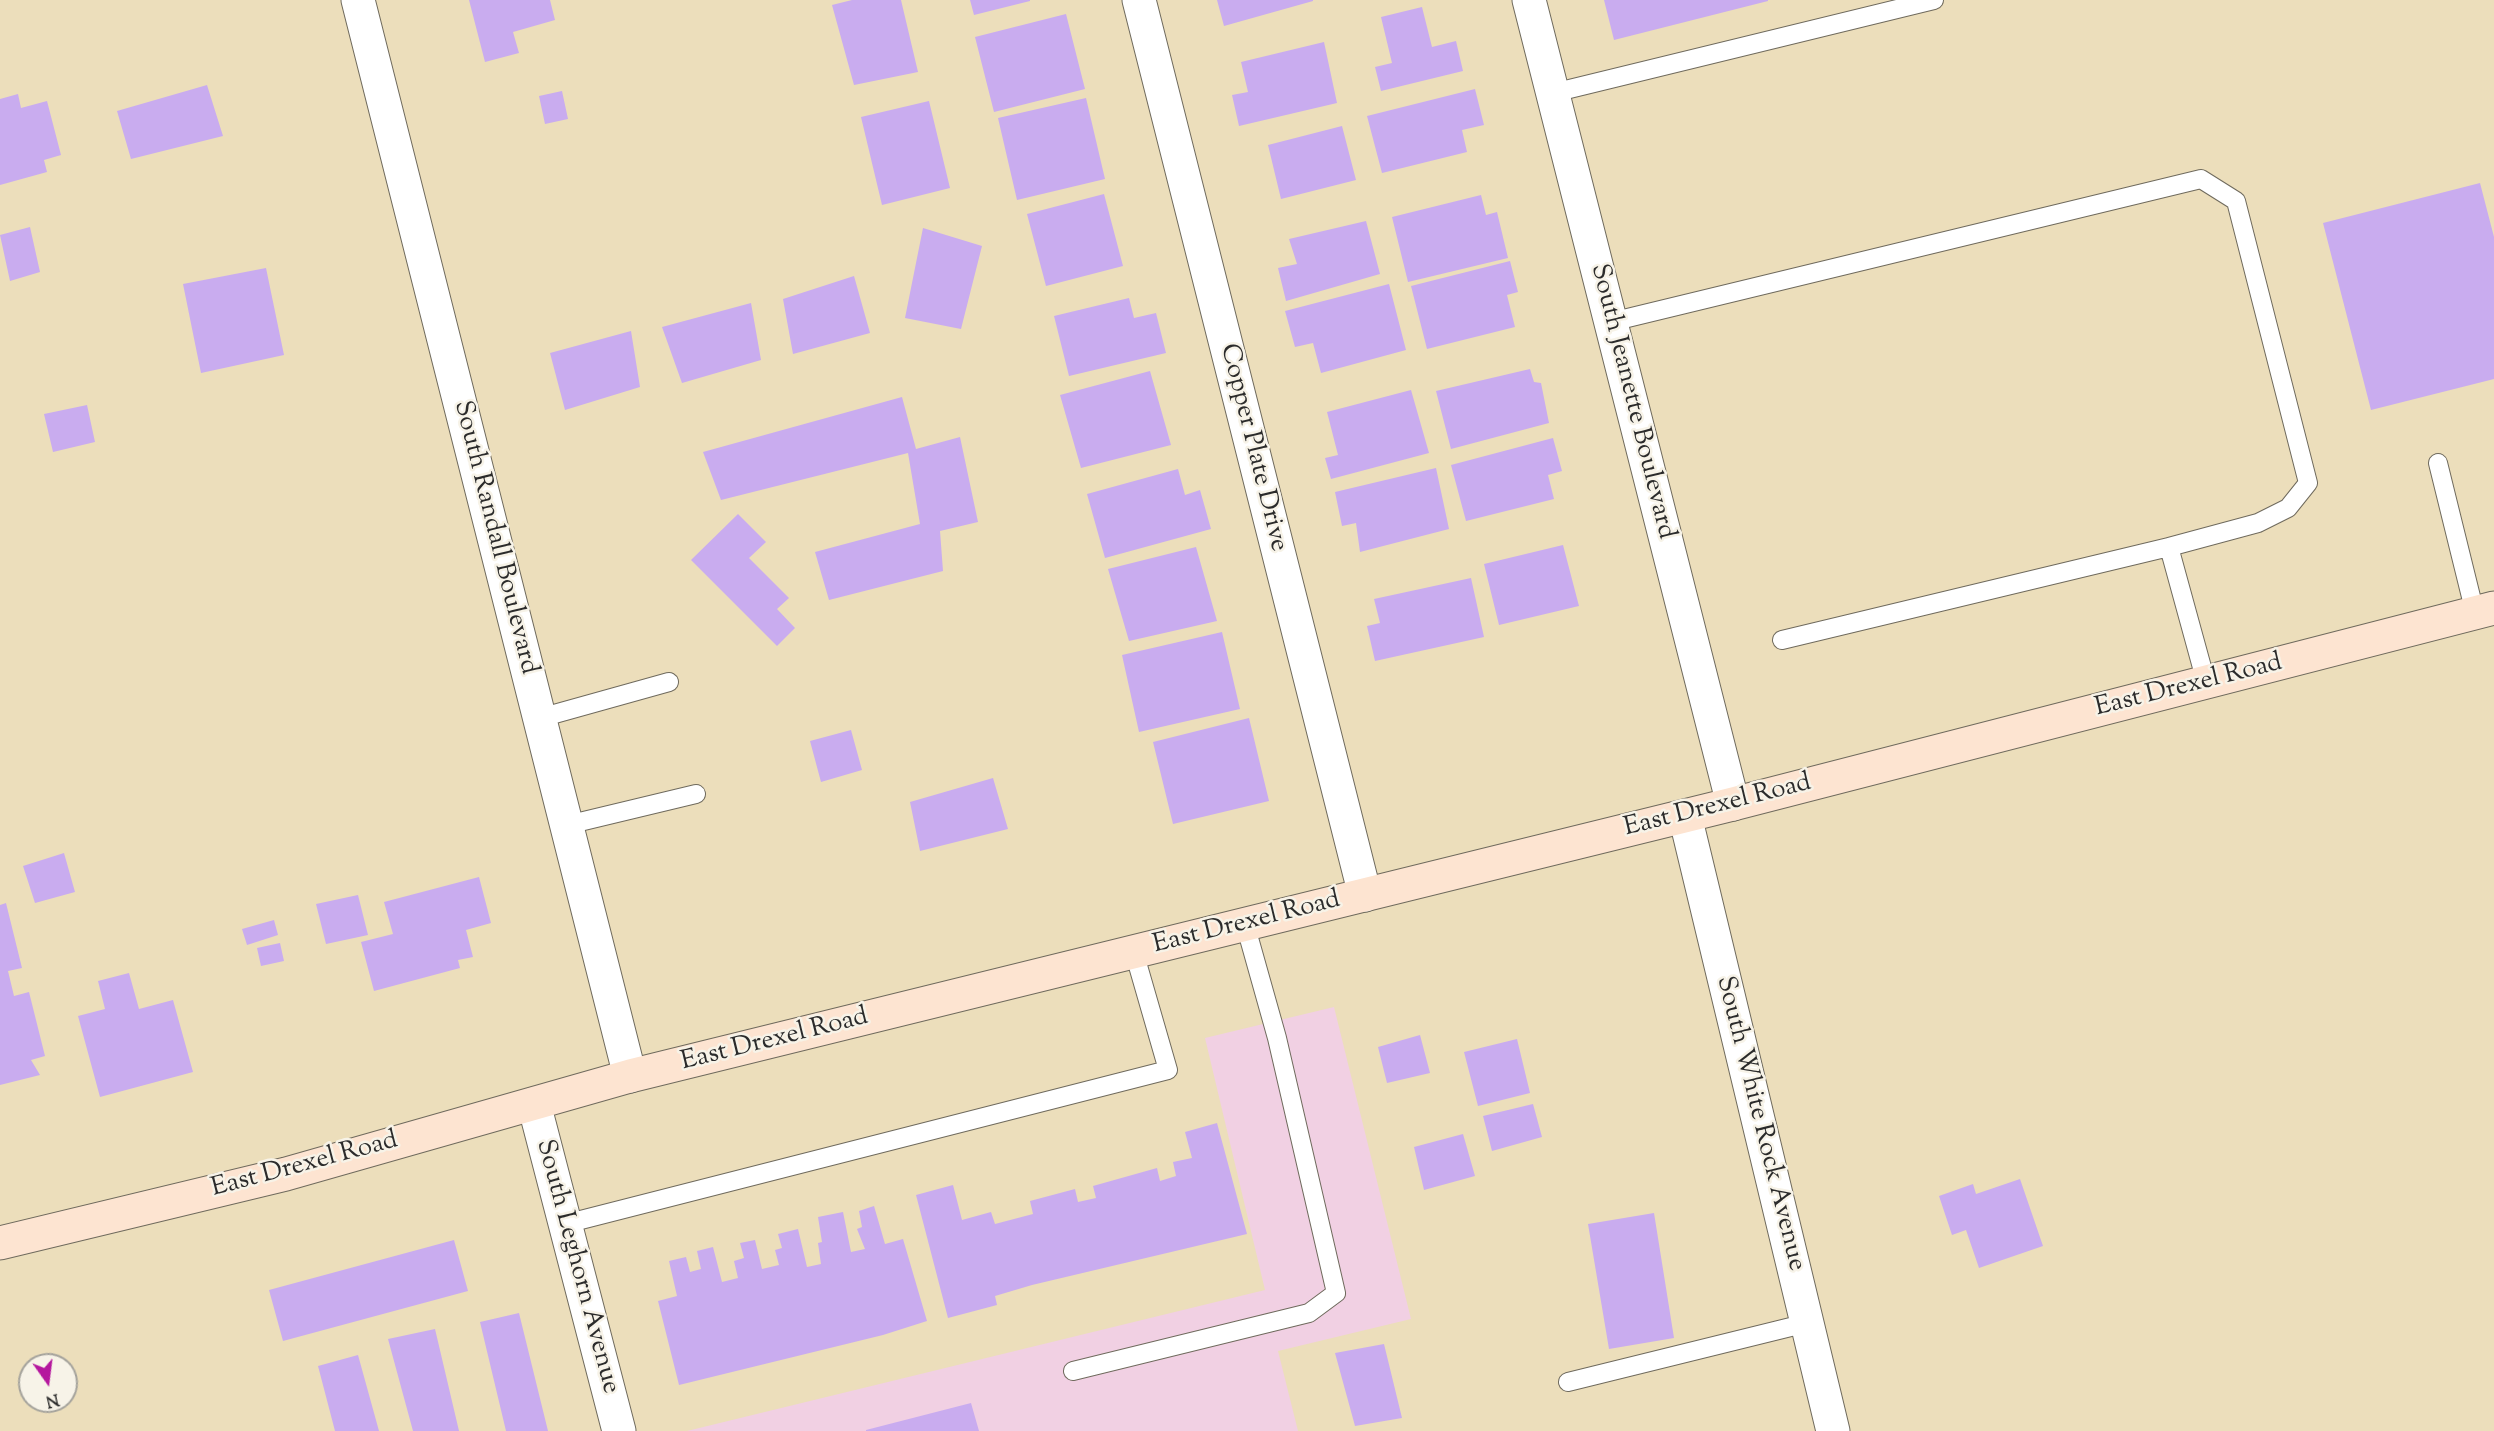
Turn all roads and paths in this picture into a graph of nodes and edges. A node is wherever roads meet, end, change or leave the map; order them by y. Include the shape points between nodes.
1 (358, 0) edge
2 (1139, 0) edge
3 (1529, 0) edge
4 (1934, 0) edge
5 (1553, 93) junction
6 (1611, 322) junction
7 (2438, 463) dead end
8 (2169, 547) junction
9 (2485, 611) edge
10 (1782, 640) dead end
11 (669, 682) dead end
12 (2206, 682) junction
13 (540, 718) junction
14 (696, 794) dead end
15 (1733, 804) junction
16 (1685, 816) junction
17 (567, 825) junction
18 (1365, 895) junction
19 (1245, 924) junction
20 (1134, 952) junction
21 (630, 1076) junction
22 (534, 1104) junction
23 (565, 1224) junction
24 (0, 1243) edge
25 (1807, 1323) junction
26 (1073, 1371) dead end
27 (1568, 1382) dead end
28 (619, 1431) edge
29 (1833, 1431) edge

1 - 13 street, South Randall Boulevard
2 - 18 street, Copper Plate Drive
3 - 5 street, South Jeanette Boulevard
4 - 5 lane
5 - 6 street, South Jeanette Boulevard
6 - 8 lane via 2201,179 2236,201 2308,483 2288,508 2258,523
6 - 15 street, South Jeanette Boulevard
7 - 9 lane
8 - 10 lane
8 - 12 lane
9 - 12 street, East Drexel Road
11 - 13 lane
12 - 15 street, East Drexel Road
13 - 17 street, South Randall Boulevard
14 - 17 lane
15 - 16 street, East Drexel Road
16 - 18 street, East Drexel Road
16 - 25 street, South White Rock Avenue
17 - 21 street, South Randall Boulevard
18 - 19 street, East Drexel Road
19 - 20 street, East Drexel Road
19 - 26 lane via 1277,1038 1336,1293 1309,1313
20 - 21 street, East Drexel Road
20 - 23 lane via 1168,1070
21 - 22 street, East Drexel Road
22 - 23 street, South Leghorn Avenue
22 - 24 street, East Drexel Road via 286,1174
23 - 28 street, South Leghorn Avenue
25 - 27 lane
25 - 29 street, South White Rock Avenue

